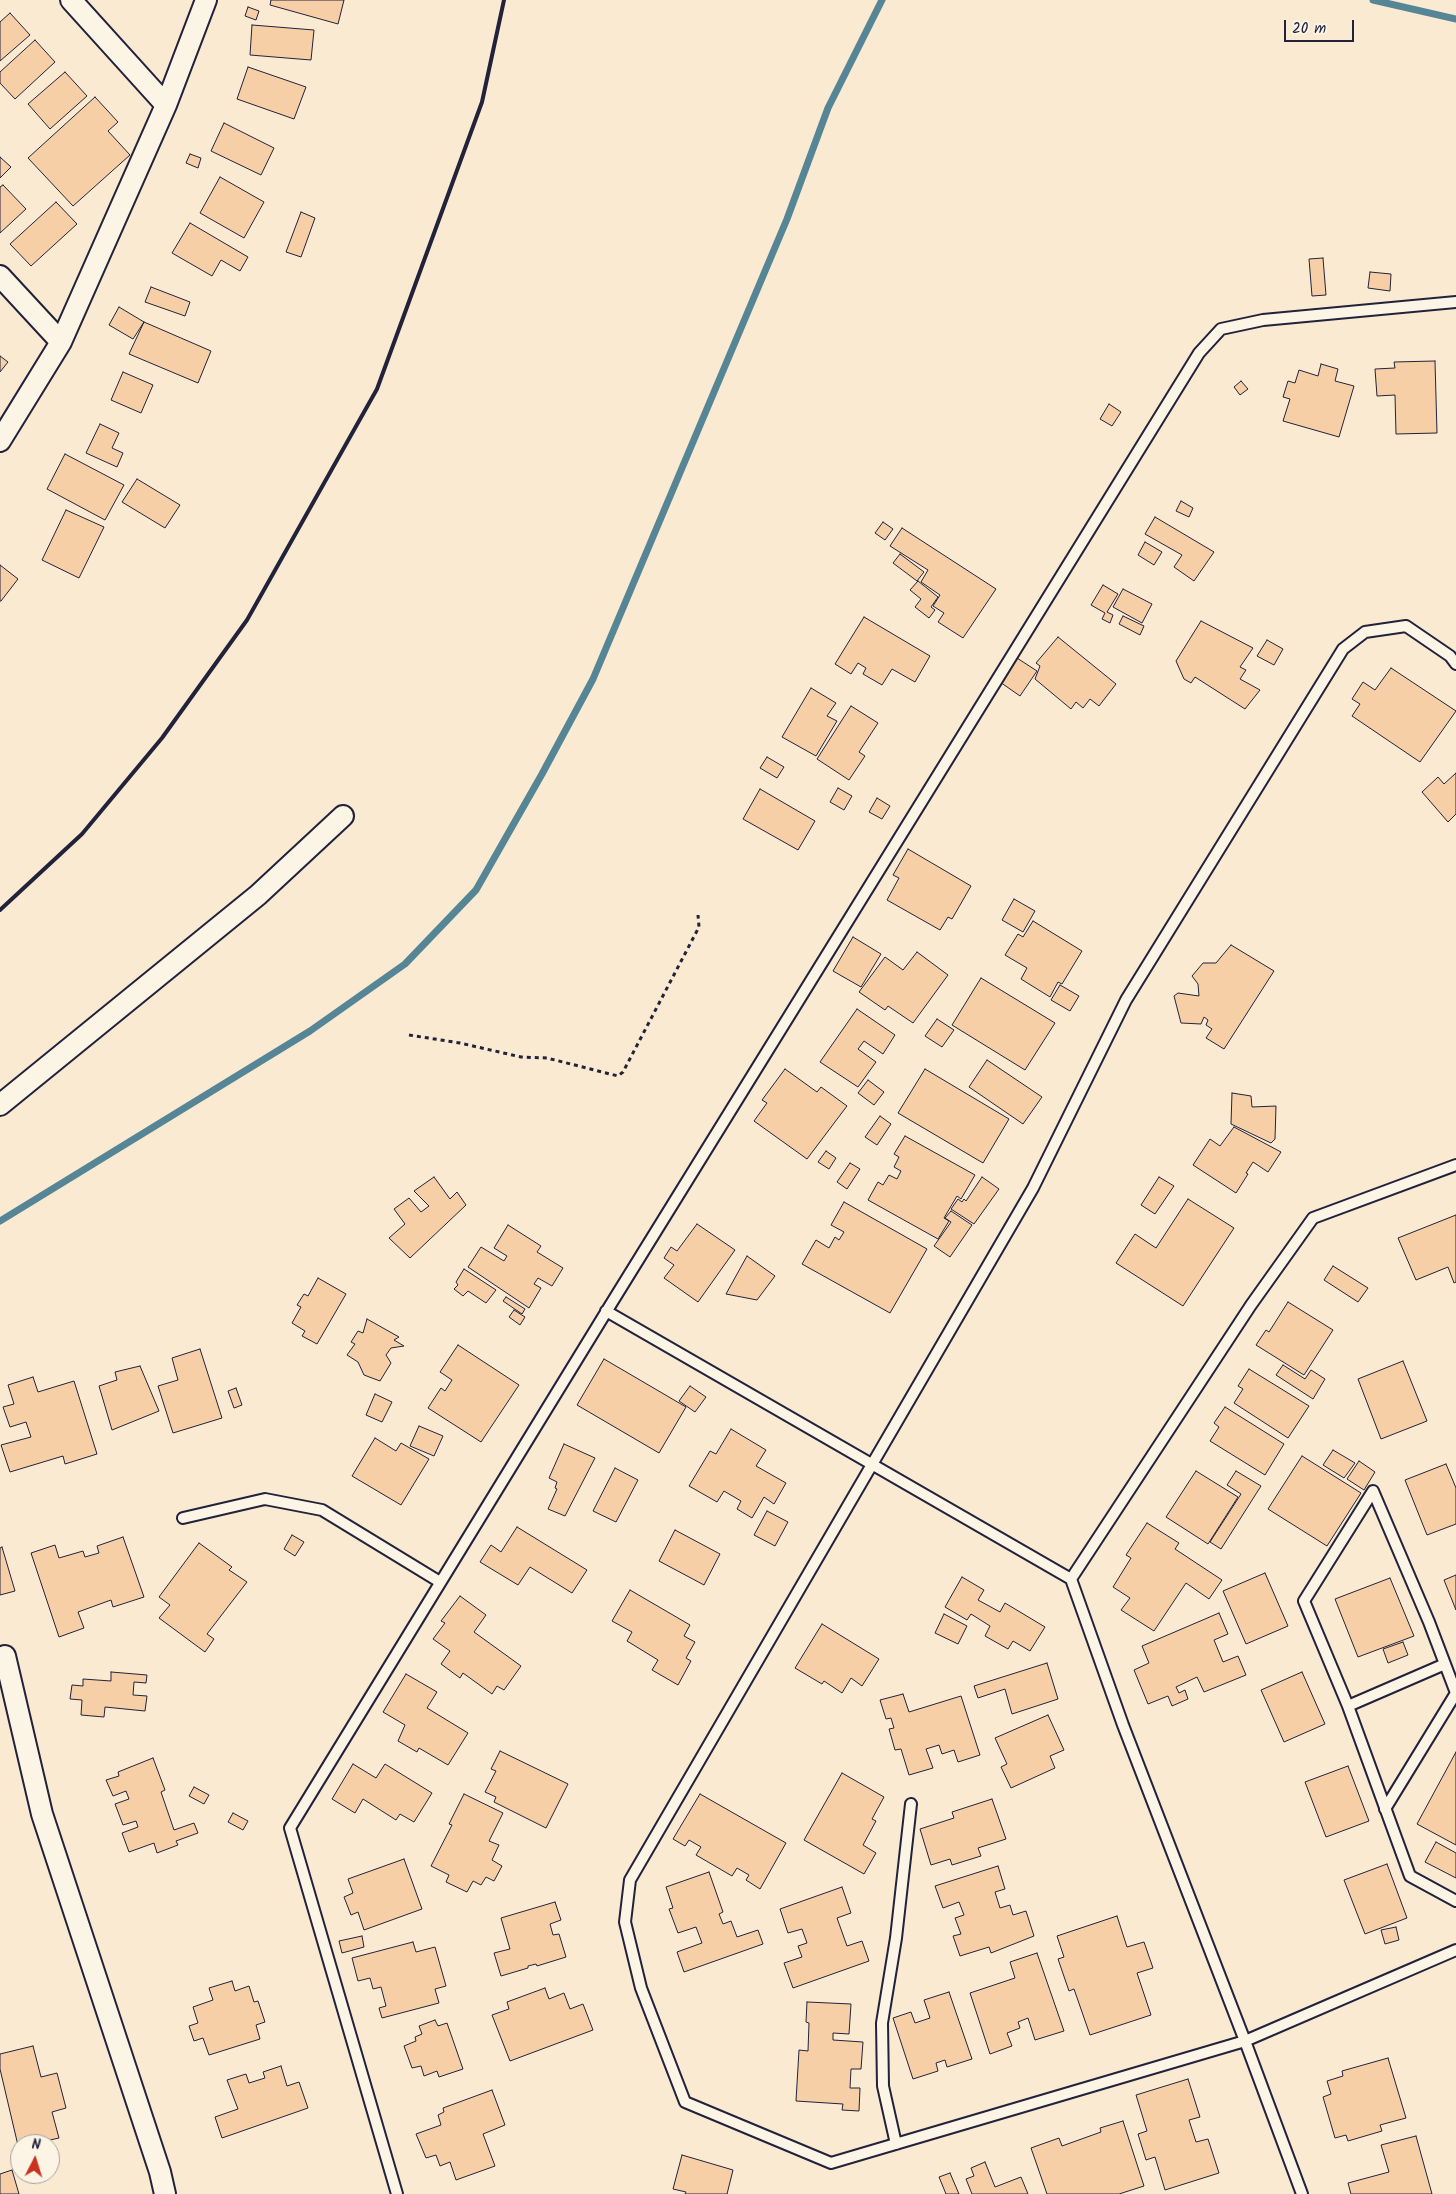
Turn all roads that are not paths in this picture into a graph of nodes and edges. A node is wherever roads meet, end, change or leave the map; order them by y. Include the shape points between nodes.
1 (71, 0) edge
2 (206, 0) edge
3 (166, 105) junction
4 (0, 276) edge
5 (1456, 302) edge
6 (61, 342) junction
7 (0, 441) edge
8 (1456, 664) edge
9 (343, 816) dead end
10 (0, 1105) edge
11 (1456, 1165) edge
12 (606, 1311) junction
13 (874, 1464) junction
14 (183, 1518) dead end
15 (1071, 1579) junction
16 (440, 1582) junction
17 (2, 1653) edge
18 (1445, 1664) junction
19 (1456, 1693) edge
20 (1348, 1706) junction
21 (911, 1804) dead end
22 (1385, 1809) junction
23 (1456, 1901) edge
24 (1456, 1950) edge
25 (1246, 2041) junction
26 (896, 2144) junction
27 (165, 2194) edge
28 (397, 2194) edge
29 (1302, 2194) edge

1 - 3 street
2 - 3 street
3 - 6 street
4 - 6 street
5 - 12 lane via 1263,320 1221,329 1199,353
6 - 7 street
8 - 13 lane via 1450,656 1406,626 1364,632 1343,649 1126,1000 1033,1188
9 - 10 street via 258,895
11 - 15 lane via 1313,1218 1251,1305
12 - 13 lane
12 - 16 lane
13 - 15 lane
13 - 26 lane via 630,1880 625,1922 641,1988 686,2102 831,2163
14 - 16 lane via 265,1499 322,1510
15 - 25 lane via 1123,1725
16 - 28 lane via 290,1828
17 - 27 street via 42,1814
18 - 19 lane
18 - 20 lane
18 - 20 lane via 1373,1491 1304,1601
19 - 22 lane
20 - 22 lane
21 - 26 lane via 896,1938 882,2023 883,2086
22 - 23 lane via 1410,1876
24 - 25 lane
25 - 26 lane
25 - 29 lane

